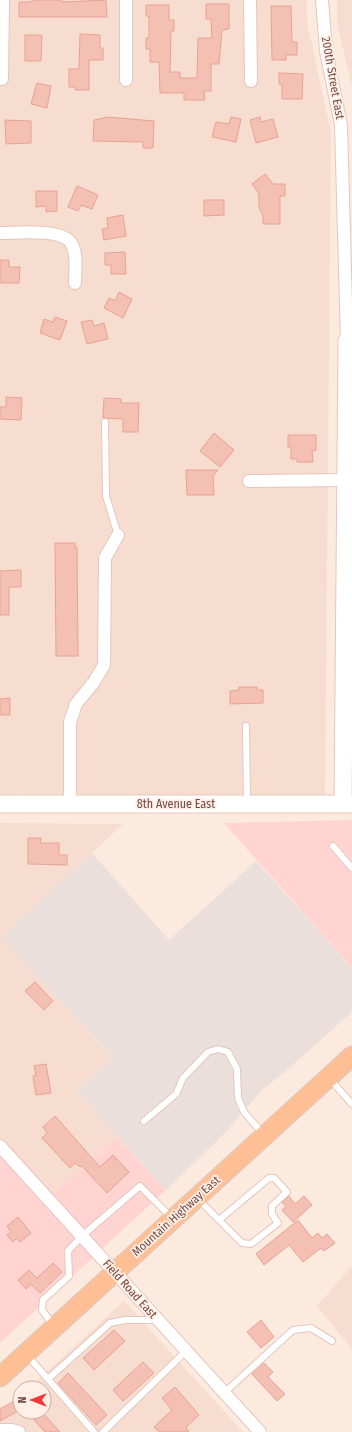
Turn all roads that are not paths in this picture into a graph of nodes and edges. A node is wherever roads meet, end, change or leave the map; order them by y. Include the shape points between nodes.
1 (3, 0) edge
2 (126, 0) edge
3 (250, 0) edge
4 (322, 0) edge
5 (2, 79) dead end
6 (126, 80) dead end
7 (251, 81) dead end
8 (0, 233) edge
9 (75, 283) dead end
10 (349, 341) edge
11 (105, 422) dead end
12 (346, 480) junction
13 (248, 481) dead end
14 (118, 535) joint
15 (348, 572) edge
16 (246, 726) dead end
17 (0, 804) edge
18 (70, 804) junction
19 (246, 804) junction
20 (348, 804) edge
21 (333, 846) dead end
22 (352, 868) edge
23 (352, 1056) edge
24 (329, 1078) junction
25 (352, 1104) edge
26 (144, 1121) dead end
27 (264, 1135) junction
28 (0, 1146) edge
29 (196, 1197) junction
30 (173, 1219) junction
31 (219, 1220) junction
32 (82, 1236) junction
33 (114, 1272) junction
34 (158, 1320) junction
35 (55, 1326) junction
36 (332, 1341) dead end
37 (186, 1351) junction
38 (25, 1353) junction
39 (0, 1377) edge
40 (48, 1380) joint
41 (52, 1385) edge
42 (224, 1393) junction
43 (0, 1430) edge
44 (19, 1432) edge
45 (94, 1432) edge
46 (104, 1432) edge
47 (260, 1432) edge

1 - 5 street
2 - 6 street
3 - 7 street
4 - 10 street, 200th Street East via 326,51 341,125
8 - 9 street via 54,234 63,237 71,243 74,250
10 - 12 street, 200th Street East
11 - 14 lane via 106,496
12 - 13 street
12 - 15 street, 200th Street East
14 - 18 street via 105,558 104,665 76,704 70,722
15 - 20 street, 200th Street East
16 - 19 lane
17 - 18 street, 8th Avenue East
18 - 19 street, 8th Avenue East
19 - 20 street, 8th Avenue East
21 - 22 lane
23 - 24 main road, Mountain Highway East
24 - 25 lane
24 - 27 main road, Mountain Highway East
26 - 27 lane via 176,1094 183,1078 208,1052 218,1049 228,1052 237,1069 238,1098 244,1112
27 - 29 main road, Mountain Highway East
28 - 32 street, Field Road East
29 - 30 main road, Mountain Highway East
29 - 31 lane
30 - 32 lane via 140,1186
30 - 33 main road, Mountain Highway East
31 - 31 lane via 242,1243 250,1244 278,1223 272,1214 272,1206 286,1192 274,1178 269,1178
32 - 33 street, Field Road East
32 - 35 lane via 68,1251 69,1276 43,1300 42,1310
33 - 34 street, Field Road East
33 - 35 main road, Mountain Highway East
34 - 37 street, Field Road East
34 - 40 lane via 125,1320 110,1323
35 - 38 main road, Mountain Highway East
36 - 42 lane via 311,1328 293,1330
37 - 42 street, Field Road East
37 - 46 lane
38 - 39 main road, Mountain Highway East
38 - 40 lane
41 - 45 lane
42 - 47 street, Field Road East
43 - 44 street

